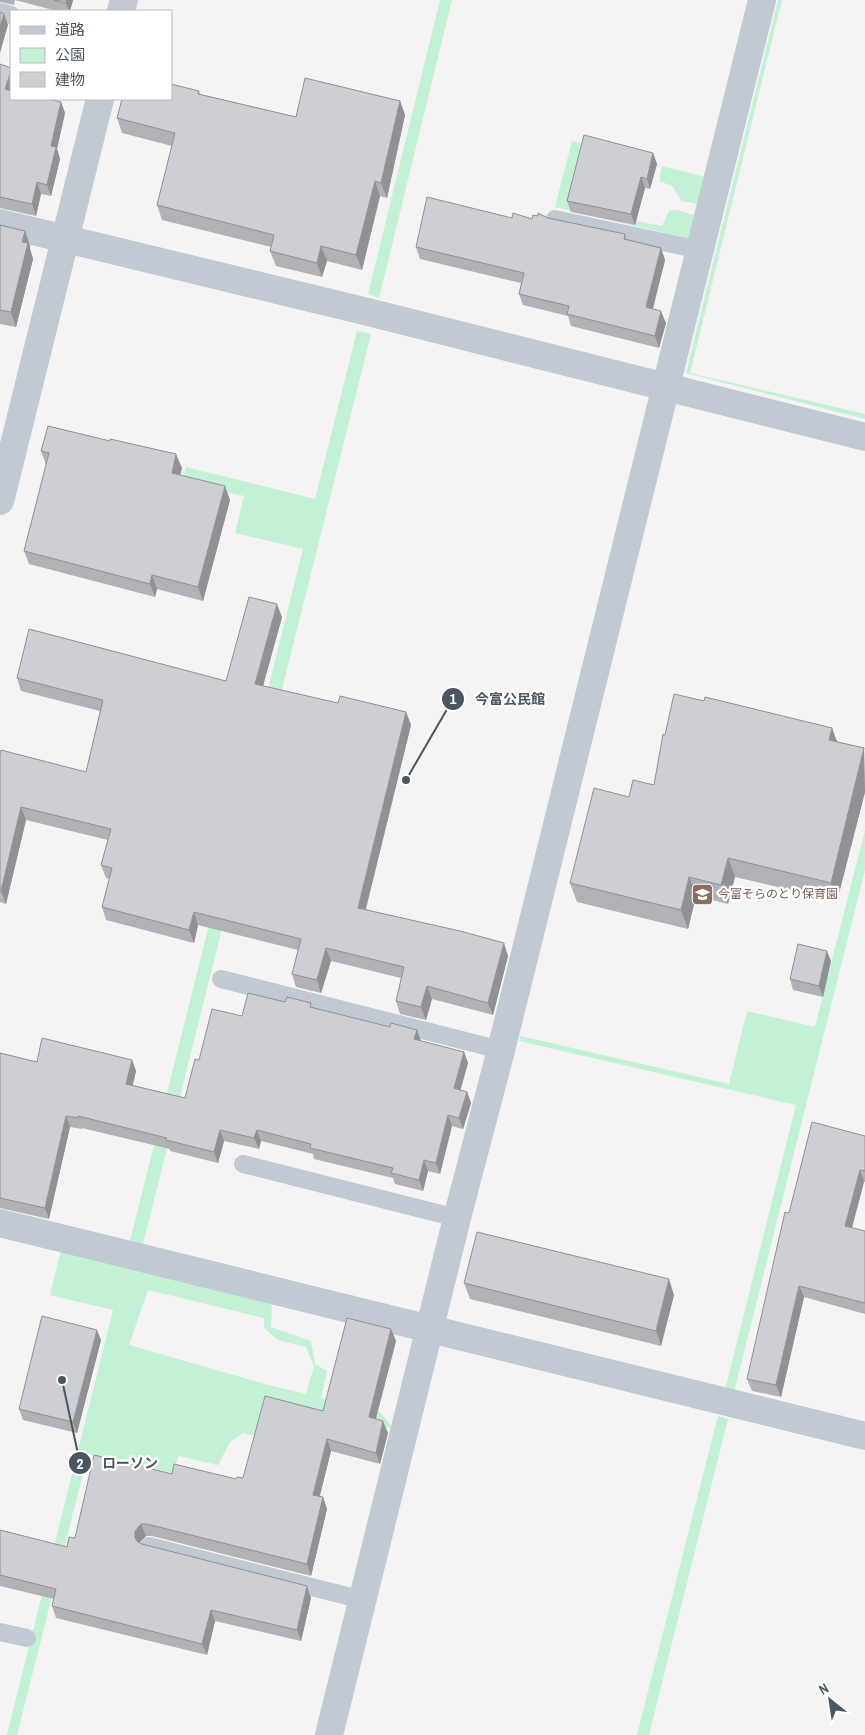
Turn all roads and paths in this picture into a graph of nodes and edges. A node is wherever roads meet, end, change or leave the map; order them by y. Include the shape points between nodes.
1 (762, 0) edge
2 (100, 100) edge
3 (555, 219) edge
4 (0, 223) edge
5 (65, 240) junction
6 (700, 250) junction
7 (665, 386) junction
8 (865, 437) edge
9 (0, 501) edge
10 (221, 980) dead end
11 (501, 1050) junction
12 (243, 1164) dead end
13 (457, 1218) junction
14 (0, 1223) edge
15 (430, 1328) junction
16 (865, 1436) edge
17 (149, 1546) edge
18 (363, 1600) junction
19 (0, 1632) edge
20 (27, 1638) dead end
21 (329, 1735) edge

1 - 6 street
2 - 5 street
3 - 6 lane
4 - 5 street
5 - 7 street
5 - 9 street
6 - 7 street
7 - 8 street
7 - 11 street
10 - 11 lane
11 - 13 street
12 - 13 lane
13 - 15 street
14 - 15 street
15 - 16 street
15 - 18 street
17 - 18 lane
18 - 21 street
19 - 20 lane

